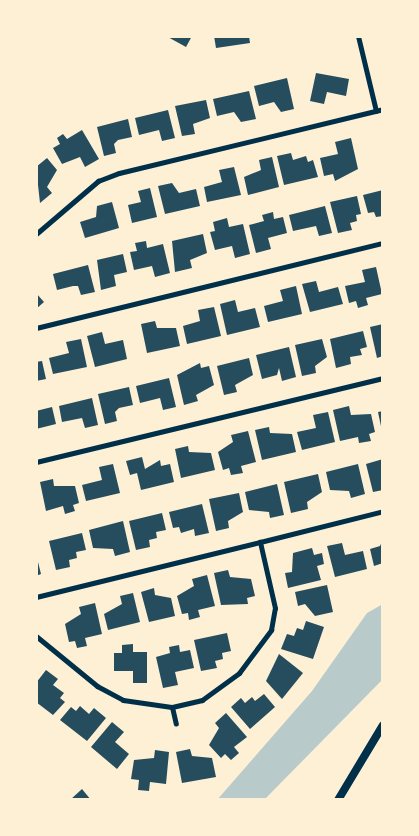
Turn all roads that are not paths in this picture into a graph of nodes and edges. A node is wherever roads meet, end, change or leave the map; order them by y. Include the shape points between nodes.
1 (358, 36) edge
2 (383, 109) edge
3 (376, 111) junction
4 (36, 234) edge
5 (383, 243) edge
6 (36, 328) edge
7 (383, 378) edge
8 (36, 462) edge
9 (383, 511) edge
10 (260, 542) junction
11 (36, 597) edge
12 (36, 636) edge
13 (172, 707) junction
14 (176, 724) dead end
15 (383, 725) edge
16 (338, 800) edge

1 - 3 street
2 - 3 street
3 - 4 street via 118,173 98,181
5 - 6 street
7 - 8 street
9 - 10 street
10 - 11 street
10 - 13 street via 275,608 271,630 222,688
12 - 13 street via 109,694 140,706
13 - 14 street
15 - 16 main road

